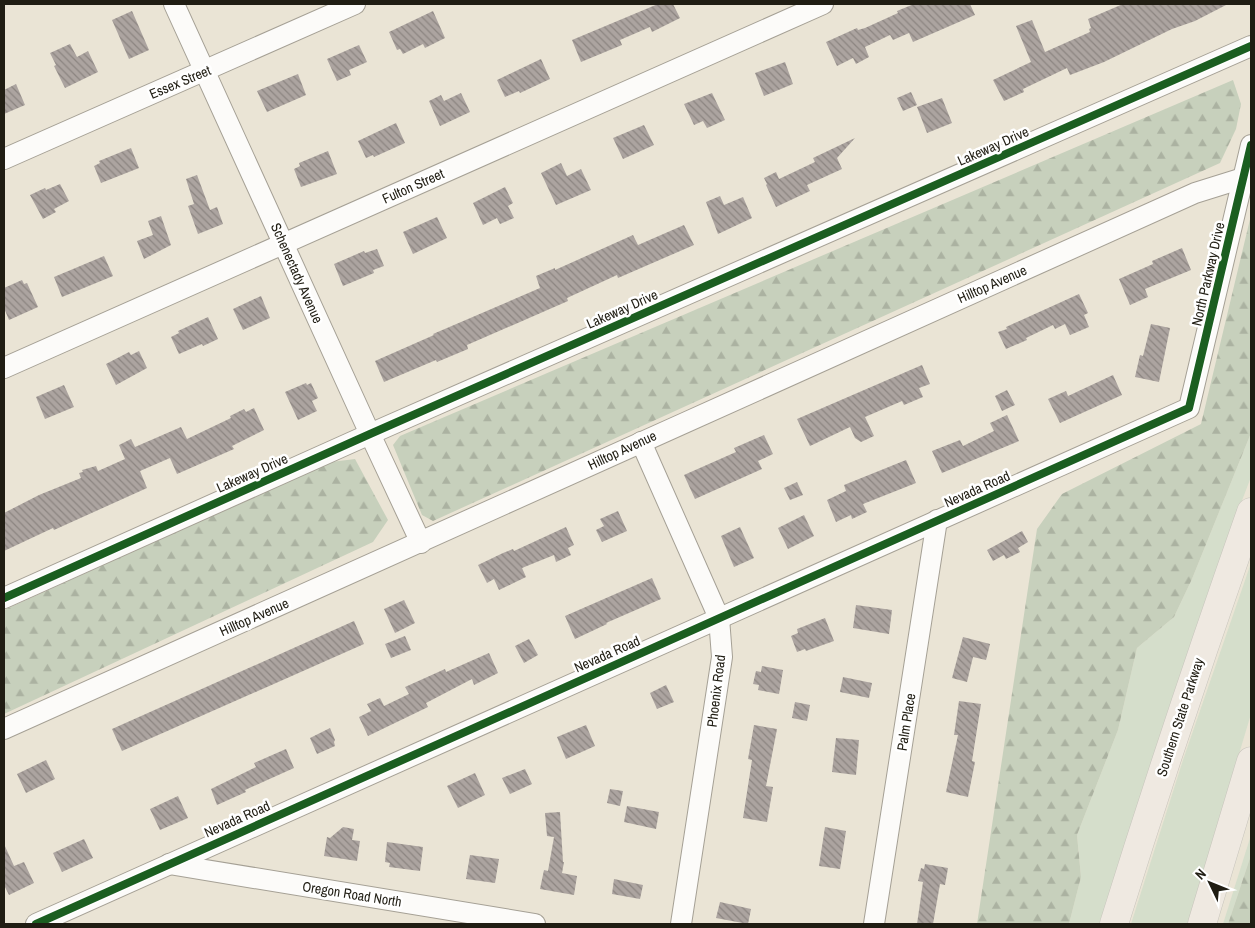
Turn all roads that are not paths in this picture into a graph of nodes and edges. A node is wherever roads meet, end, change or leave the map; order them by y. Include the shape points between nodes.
1 (174, 4) edge
2 (356, 4) edge
3 (823, 4) edge
4 (1251, 46) edge
5 (206, 70) junction
6 (1251, 145) edge
7 (4, 159) edge
8 (1243, 178) junction
9 (284, 243) junction
10 (4, 368) edge
11 (1189, 408) joint
12 (370, 434) junction
13 (641, 442) junction
14 (1251, 512) edge
15 (938, 520) junction
16 (421, 543) junction
17 (4, 598) edge
18 (719, 618) junction
19 (4, 729) edge
20 (1251, 761) edge
21 (169, 864) junction
22 (36, 924) edge
23 (535, 924) edge
24 (681, 924) edge
25 (874, 924) edge
26 (1114, 924) edge
27 (1202, 924) edge

1 - 5 street, Schenectady Avenue
2 - 5 street, Essex Street
3 - 9 street, Fulton Street
4 - 12 street, Lakeway Drive
5 - 7 street, Essex Street
5 - 9 street, Schenectady Avenue
6 - 8 street, North Parkway Drive
8 - 11 street, North Parkway Drive
8 - 13 street, Hilltop Avenue via 1195,193
9 - 10 street, Fulton Street
9 - 12 street, Schenectady Avenue
11 - 15 street, Nevada Road
12 - 16 street, Schenectady Avenue
12 - 17 street, Lakeway Drive
13 - 16 street, Hilltop Avenue
13 - 18 street, Phoenix Road
14 - 26 highway, Southern State Parkway
15 - 18 street, Nevada Road
15 - 25 street, Palm Place
16 - 19 street, Hilltop Avenue
18 - 21 street, Nevada Road
18 - 24 street, Phoenix Road via 722,657
20 - 27 highway
21 - 22 street, Nevada Road
21 - 23 street, Oregon Road North

